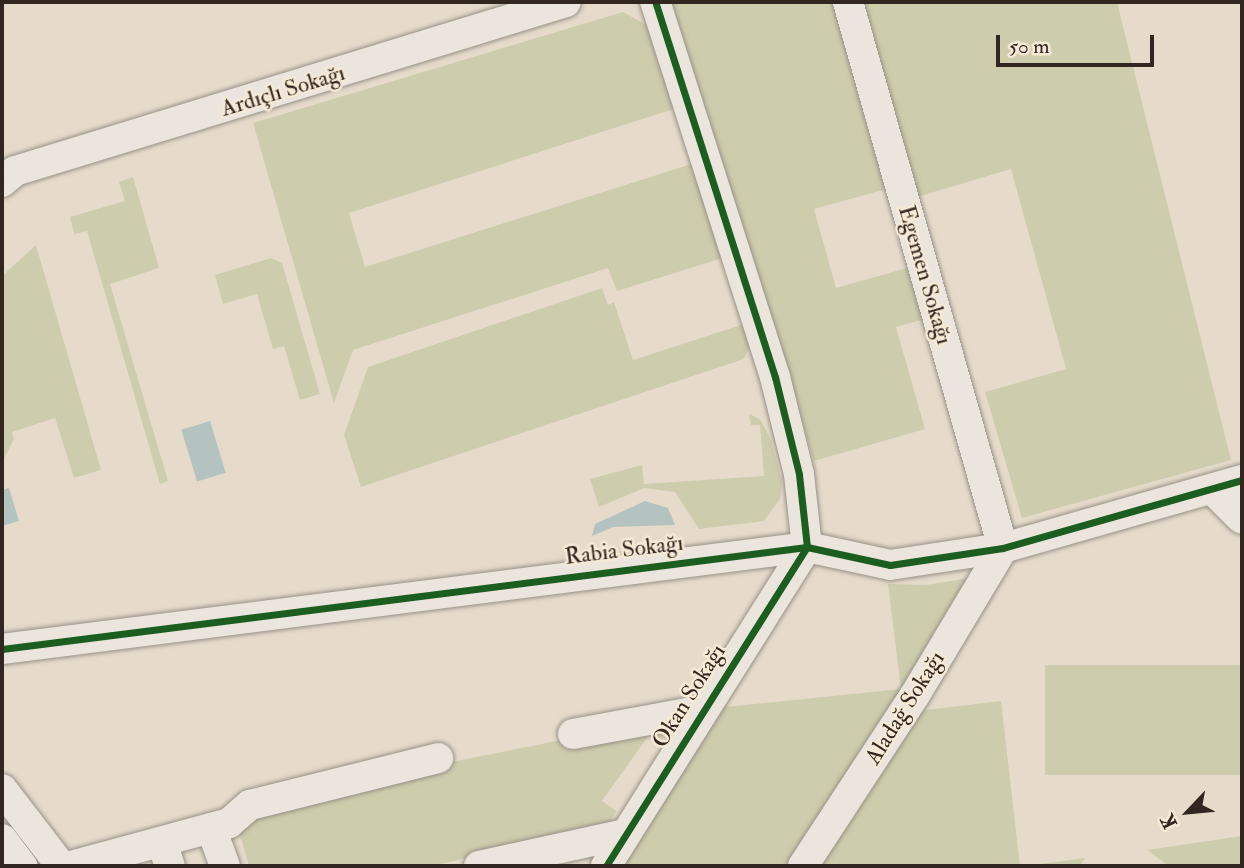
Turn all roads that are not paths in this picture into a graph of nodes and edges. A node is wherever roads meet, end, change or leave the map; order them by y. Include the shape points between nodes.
1 (566, 2) edge
2 (655, 2) edge
3 (848, 2) edge
4 (6, 169) edge
5 (1242, 480) edge
6 (1212, 489) junction
7 (1242, 519) edge
8 (807, 547) junction
9 (1003, 548) junction
10 (2, 649) edge
11 (702, 710) junction
12 (573, 734) dead end
13 (438, 758) dead end
14 (2, 789) edge
15 (211, 828) junction
16 (625, 834) junction
17 (2, 839) edge
18 (166, 854) edge
19 (22, 866) edge
20 (61, 866) edge
21 (71, 866) edge
22 (225, 866) edge
23 (479, 866) edge
24 (606, 866) edge
25 (803, 866) edge

1 - 4 street, Ardıçlı Sokağı
2 - 8 street via 775,377 799,474
3 - 9 street, Egemen Sokağı
5 - 6 street, Rabia Sokağı
6 - 7 street
6 - 9 street, Rabia Sokağı
8 - 9 street, Rabia Sokağı via 890,565
8 - 10 street, Rabia Sokağı
8 - 11 street, Okan Sokağı
9 - 25 street, Aladağ Sokağı via 915,695
11 - 12 street
11 - 16 street, Okan Sokağı
13 - 15 street via 250,805 229,823
14 - 20 street
15 - 18 street
15 - 22 street
16 - 23 street
16 - 24 street, Okan Sokağı
17 - 19 street
18 - 21 street

